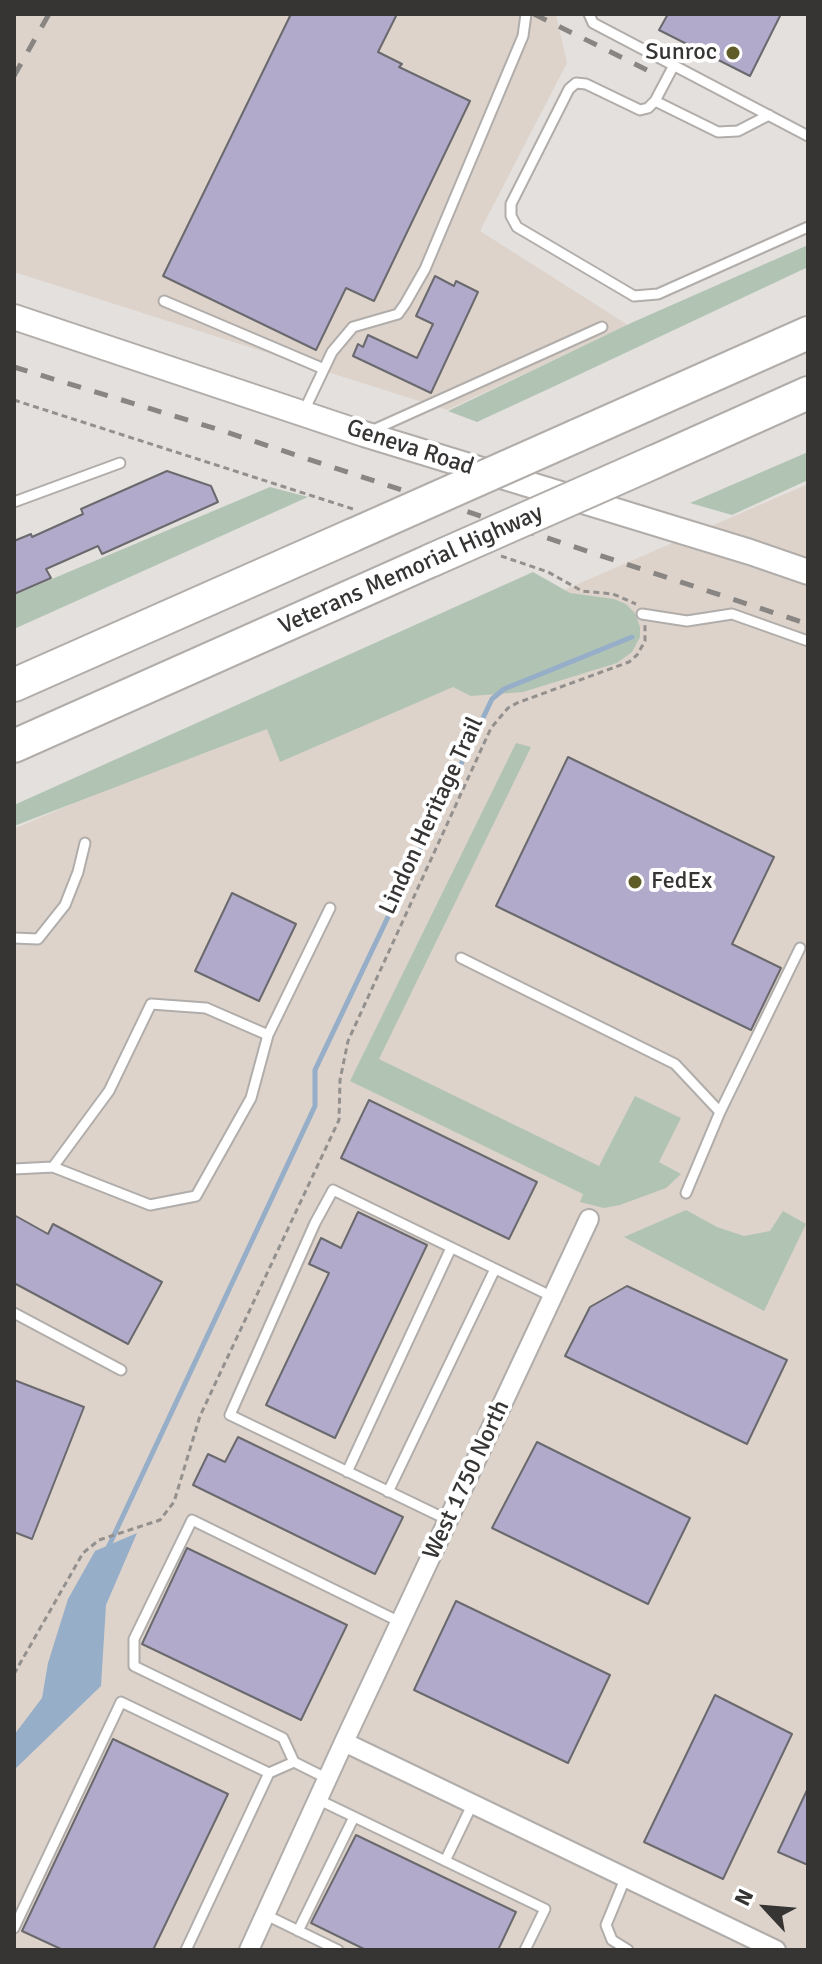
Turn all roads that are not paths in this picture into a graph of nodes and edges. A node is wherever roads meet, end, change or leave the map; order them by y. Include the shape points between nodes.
1 (526, 14) edge
2 (589, 14) edge
3 (674, 65) junction
4 (655, 101) junction
5 (769, 115) junction
6 (808, 136) edge
7 (808, 227) edge
8 (164, 301) dead end
9 (14, 317) edge
10 (602, 327) dead end
11 (808, 333) edge
12 (324, 369) junction
13 (808, 393) edge
14 (303, 413) junction
15 (364, 434) junction
16 (120, 463) dead end
17 (14, 502) edge
18 (808, 572) edge
19 (642, 614) road end
20 (808, 641) edge
21 (14, 685) edge
22 (14, 746) edge
23 (85, 843) dead end
24 (330, 908) dead end
25 (14, 938) edge
26 (800, 948) dead end
27 (461, 958) dead end
28 (268, 1035) junction
29 (720, 1112) junction
30 (53, 1167) junction
31 (14, 1169) edge
32 (686, 1193) dead end
33 (589, 1219) dead end
34 (451, 1248) junction
35 (495, 1269) junction
36 (553, 1297) junction
37 (14, 1313) edge
38 (121, 1370) dead end
39 (347, 1472) junction
40 (388, 1492) junction
41 (448, 1520) junction
42 (400, 1622) junction
43 (344, 1742) junction
44 (294, 1762) junction
45 (269, 1773) junction
46 (328, 1779) junction
47 (317, 1799) junction
48 (472, 1805) junction
49 (354, 1817) junction
50 (445, 1861) junction
51 (625, 1879) junction
52 (266, 1915) junction
53 (14, 1928) edge
54 (298, 1931) junction
55 (186, 1950) edge
56 (249, 1950) edge
57 (338, 1950) edge
58 (525, 1950) edge
59 (628, 1950) edge
60 (776, 1950) edge

1 - 12 lane via 523,36 425,269 398,314 353,327
2 - 3 lane via 593,23
3 - 4 lane
3 - 5 lane
4 - 5 lane via 718,132 738,131
4 - 7 lane via 640,110 586,84 569,89 511,204 517,227 634,296 658,294
5 - 6 lane
8 - 12 lane
9 - 14 main road, Geneva Road
10 - 15 lane
11 - 21 highway, bridge via 576,436 354,522
12 - 14 lane
13 - 22 highway, Veterans Memorial Highway, bridge
14 - 15 main road, Geneva Road
15 - 18 main road, Geneva Road
16 - 17 lane
19 - 20 lane via 687,621 732,614
23 - 25 lane via 65,905 38,939
24 - 28 lane
26 - 29 lane
27 - 29 lane via 675,1064
28 - 30 lane via 206,1008 151,1004 109,1091
28 - 30 lane via 251,1098 196,1196 150,1205
29 - 32 lane
30 - 31 lane
33 - 36 street, West 1750 North
34 - 35 lane
34 - 39 lane
34 - 39 lane via 333,1190 315,1223 230,1415
35 - 36 lane
35 - 40 lane
36 - 41 street, West 1750 North
37 - 38 lane
39 - 40 lane
40 - 41 lane
41 - 42 street, West 1750 North
42 - 43 street, West 1750 North
42 - 44 lane via 192,1520 134,1639 134,1666 283,1738
43 - 46 street, West 1750 North
43 - 48 street
44 - 45 lane
44 - 46 lane
45 - 53 lane via 121,1702
45 - 55 lane
46 - 47 street, West 1750 North
47 - 49 lane
47 - 52 street, West 1750 North
48 - 50 lane
48 - 51 street
49 - 50 lane
49 - 54 lane
50 - 58 lane via 545,1909
51 - 59 lane via 606,1925 612,1940
51 - 60 street
52 - 54 lane
52 - 56 street, West 1750 North
54 - 57 lane

